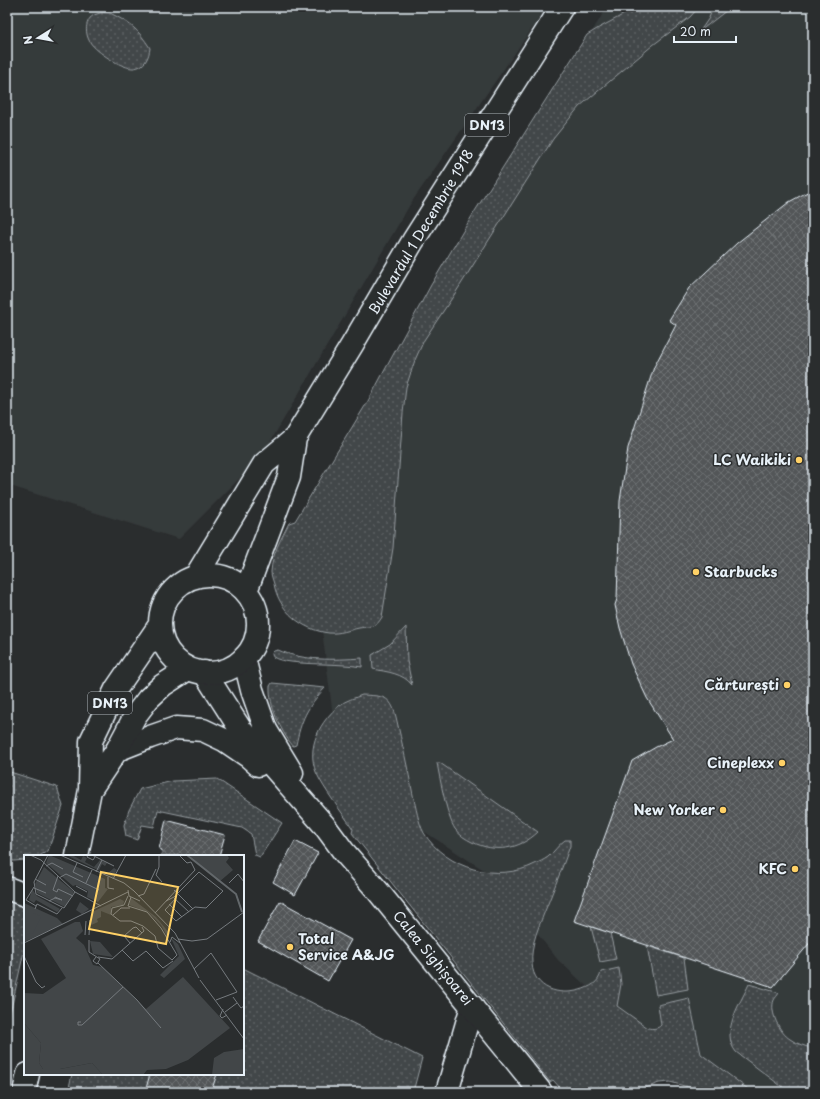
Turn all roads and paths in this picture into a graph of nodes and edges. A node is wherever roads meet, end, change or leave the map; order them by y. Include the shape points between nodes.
1 (562, 7) edge
2 (294, 438) junction
3 (196, 576) junction
4 (246, 591) junction
5 (159, 626) junction
6 (244, 658) junction
7 (196, 670) junction
8 (117, 750) junction
9 (90, 790) junction
10 (324, 825) junction
11 (77, 855) edge
12 (24, 877) edge
13 (7, 879) edge
14 (7, 888) edge
15 (24, 894) edge
16 (472, 1006) junction
17 (28, 1075) edge
18 (24, 1092) edge
19 (446, 1092) edge
20 (541, 1092) edge

1 - 2 main road, Bulevardul 1 Decembrie 1918 / DN13 via 413,241
2 - 3 main road, Bulevardul 1 Decembrie 1918 / DN13 via 264,464
2 - 4 main road, Bulevardul 1 Decembrie 1918 / DN13 via 289,477
3 - 4 main road, Bulevardul 1 Decembrie 1918 / DN13 via 222,576 233,580
3 - 5 main road, Bulevardul 1 Decembrie 1918 / DN13 via 170,595 162,610
4 - 6 main road, Bulevardul 1 Decembrie 1918 / DN13 via 254,604 257,632 253,645
5 - 7 main road via 164,644 173,659
5 - 9 main road, Bulevardul 1 Decembrie 1918 / DN13 via 116,689 91,741
6 - 7 main road, Bulevardul 1 Decembrie 1918 / DN13 via 232,667 218,671
6 - 10 main road, Calea Sighișoarei via 266,730
7 - 8 main road, Bulevardul 1 Decembrie 1918 / DN13 via 164,685 148,699 135,716
7 - 10 main road, Calea Sighișoarei via 241,730
8 - 9 main road, Bulevardul 1 Decembrie 1918 / DN13
8 - 10 main road via 176,728 203,730 249,756
9 - 11 main road, Bulevardul 1 Decembrie 1918 / DN13
10 - 16 main road, Calea Sighișoarei
12 - 13 main road
14 - 15 main road
16 - 19 main road
16 - 20 main road, Calea Sighișoarei
17 - 18 main road

